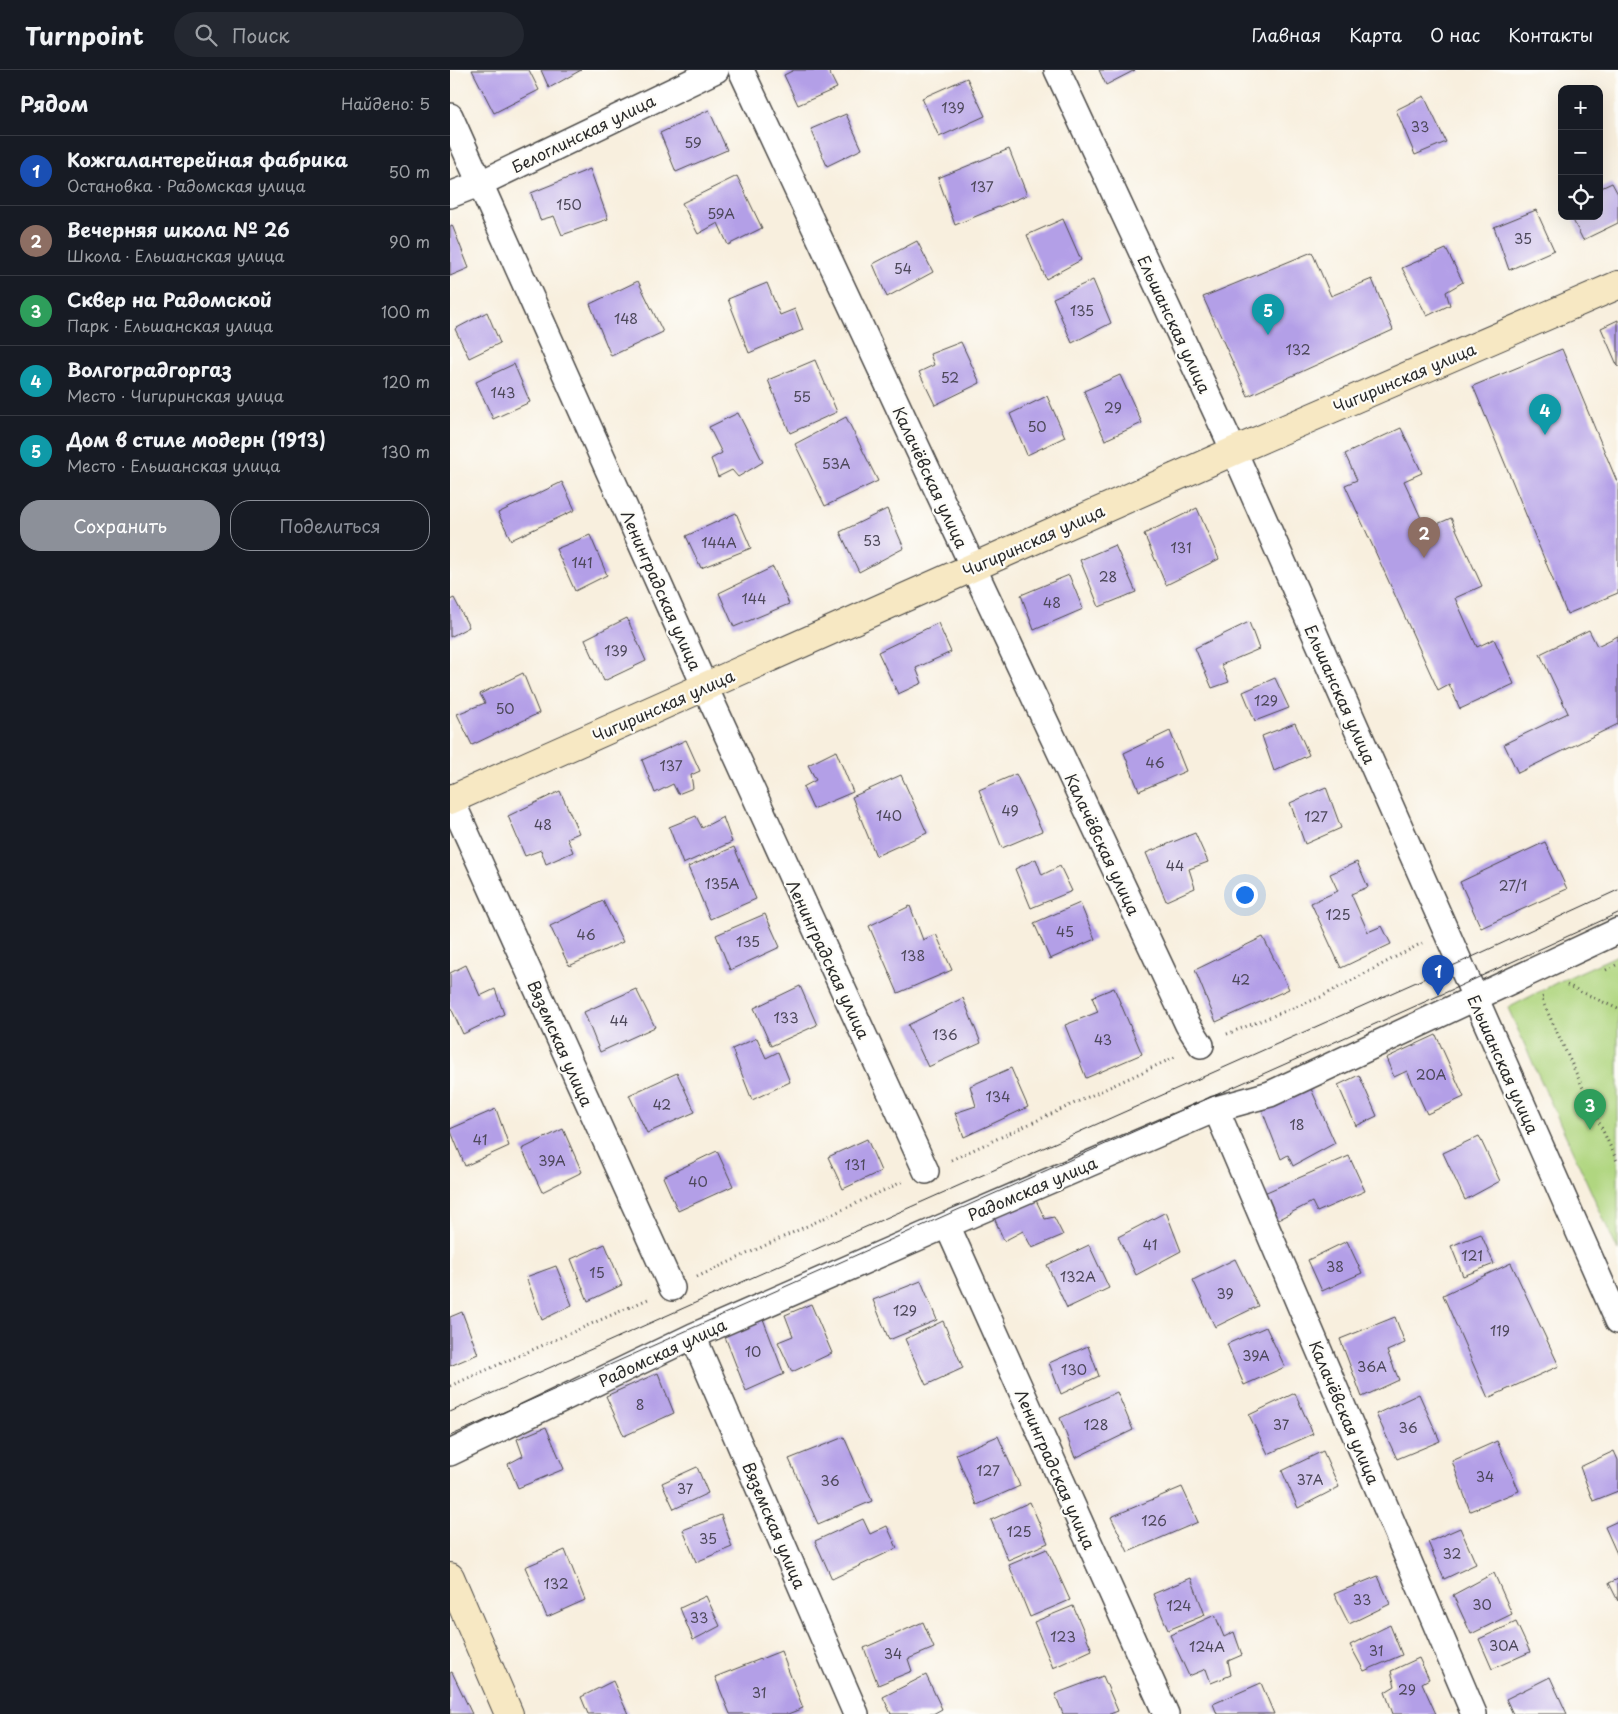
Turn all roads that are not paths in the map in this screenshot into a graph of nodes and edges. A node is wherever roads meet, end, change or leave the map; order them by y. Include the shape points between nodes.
1 (716, 70) edge
2 (742, 70) edge
3 (1057, 70) edge
4 (450, 116) edge
5 (481, 183) junction
6 (450, 195) edge
7 (1618, 285) edge
8 (1234, 451) junction
9 (972, 567) junction
10 (705, 687) junction
11 (450, 799) edge
12 (1618, 932) edge
13 (1474, 998) junction
14 (1201, 1045) dead end
15 (1216, 1109) junction
16 (926, 1171) dead end
17 (946, 1224) junction
18 (672, 1288) dead end
19 (1618, 1321) edge
20 (694, 1336) junction
21 (450, 1453) edge
22 (450, 1577) edge
23 (509, 1714) edge
24 (856, 1714) edge
25 (1166, 1714) edge
26 (1474, 1714) edge

1 - 5 street, Белоглинская улица
2 - 9 street, Калачёвская улица
3 - 8 street, Ельшанская улица
4 - 5 street, Ленинградская улица
5 - 6 street, Белоглинская улица
5 - 10 street, Ленинградская улица
7 - 8 street, Чигиринская улица
8 - 9 street, Чигиринская улица
8 - 13 street, Ельшанская улица
9 - 10 street, Чигиринская улица
9 - 14 street, Калачёвская улица via 1188,1026
10 - 11 street, Чигиринская улица
10 - 16 street, Ленинградская улица
11 - 18 street, Вяземская улица
12 - 13 street, Радомская улица
13 - 15 street, Радомская улица via 1270,1094
13 - 19 street, Ельшанская улица
15 - 17 street, Радомская улица
15 - 26 street, Калачёвская улица
17 - 20 street, Радомская улица
17 - 25 street, Ленинградская улица
20 - 21 street, Радомская улица
20 - 24 street, Вяземская улица
22 - 23 street

